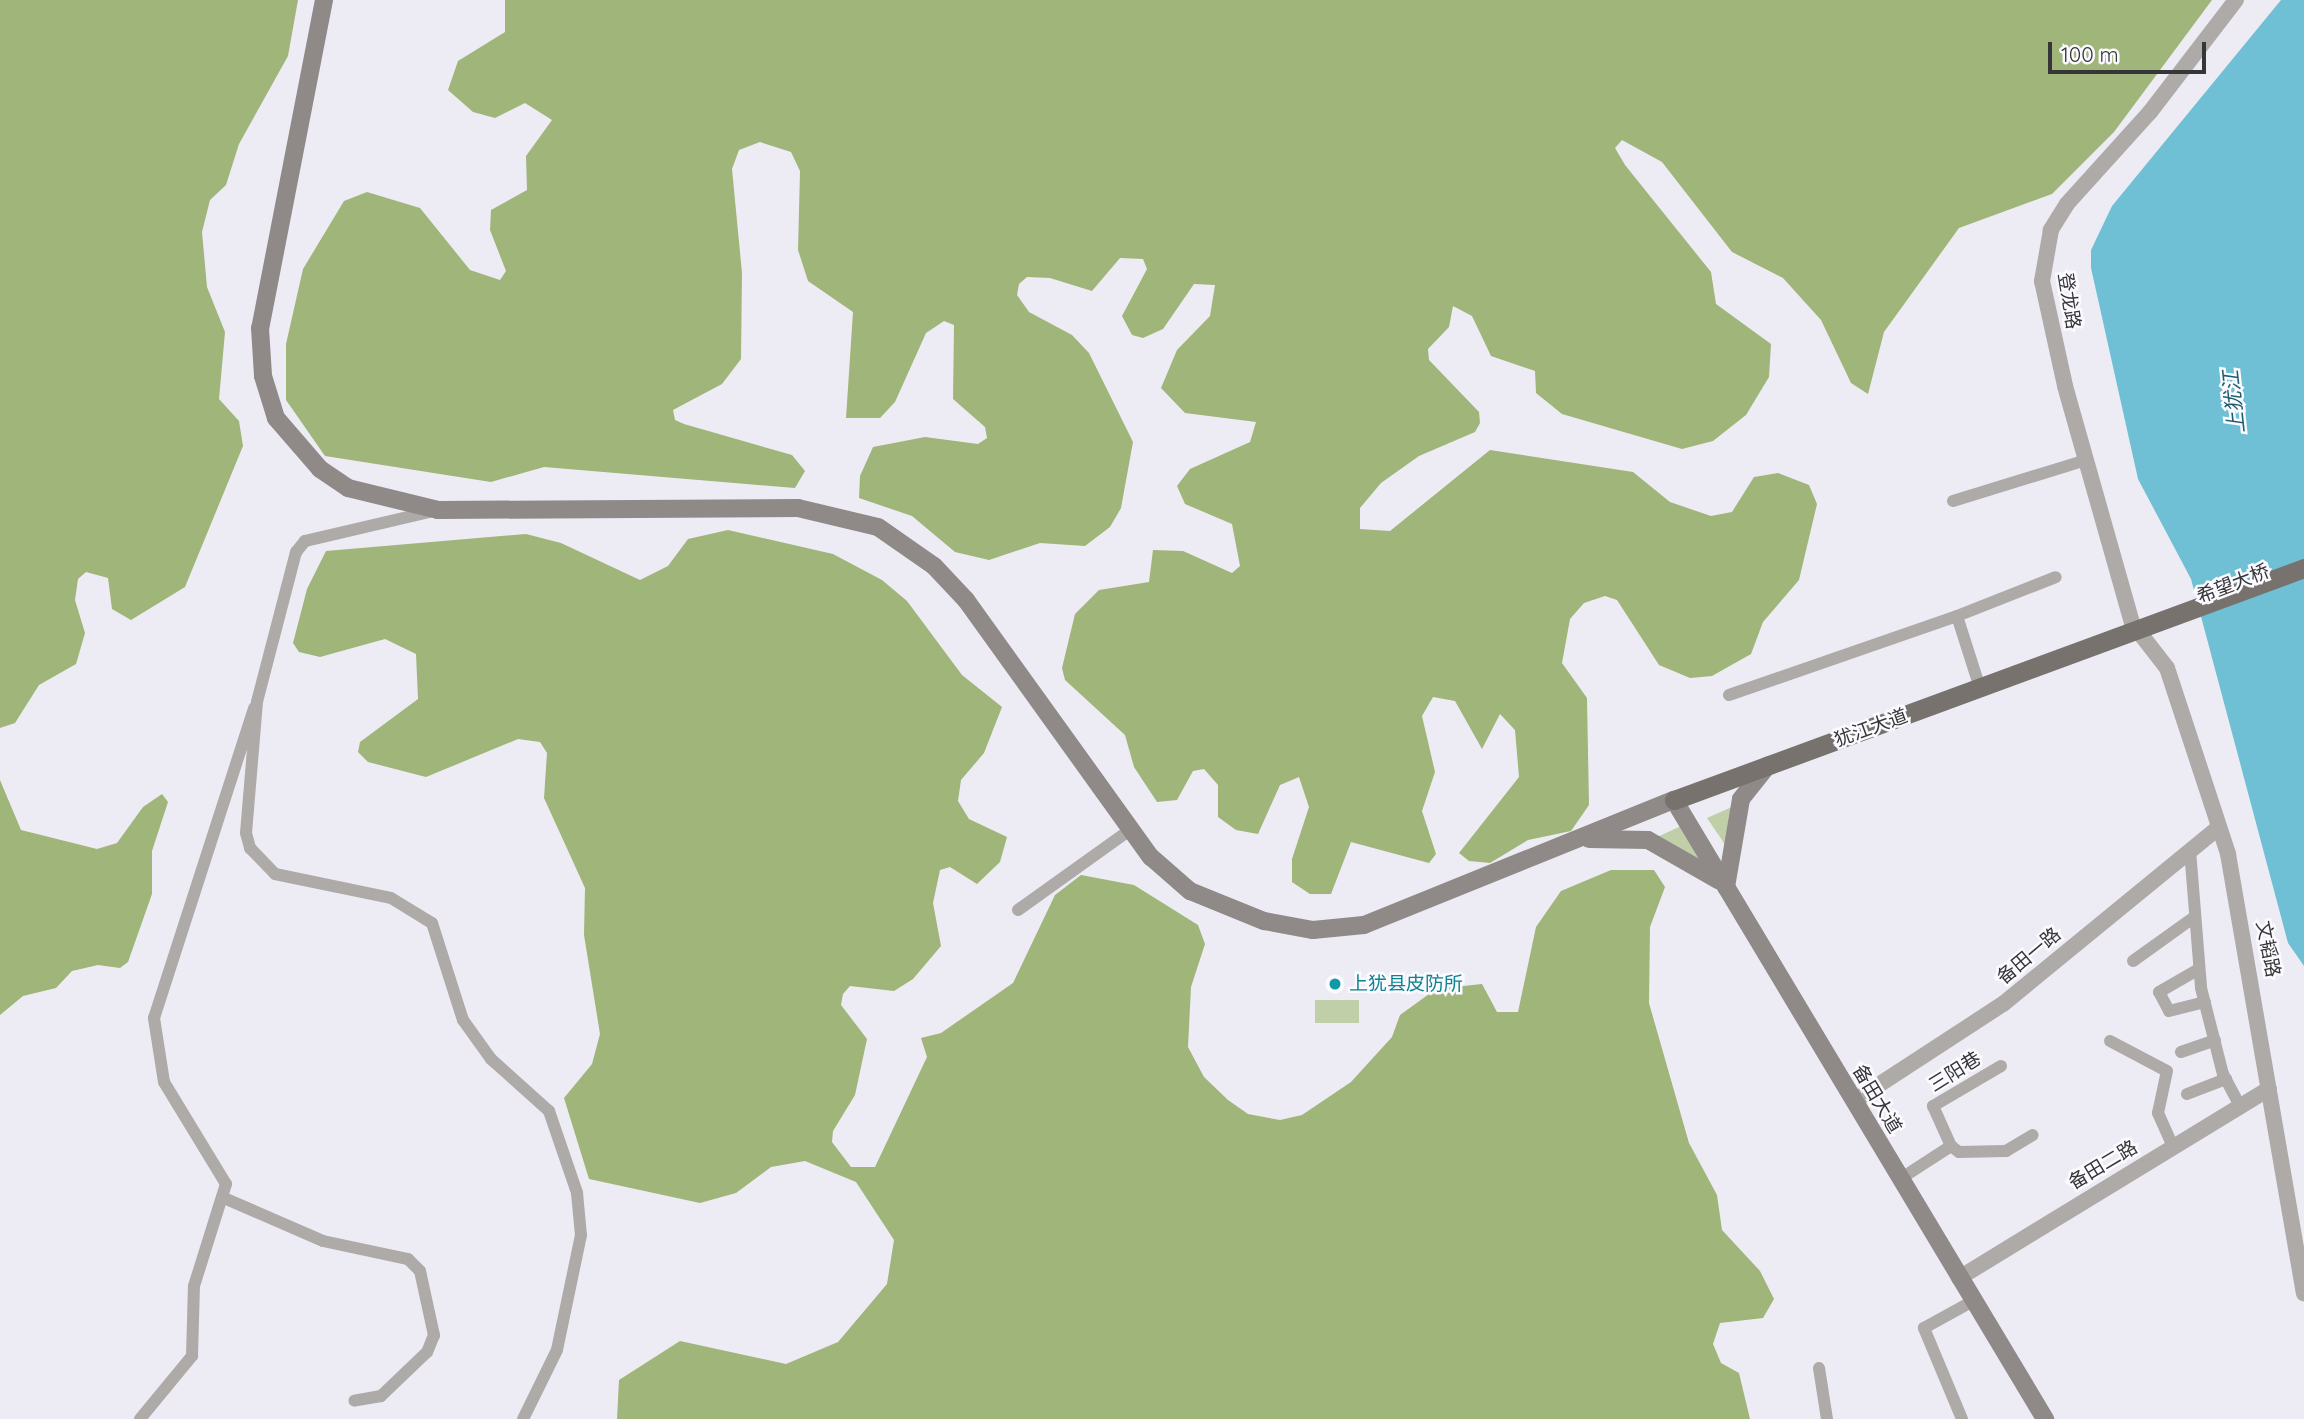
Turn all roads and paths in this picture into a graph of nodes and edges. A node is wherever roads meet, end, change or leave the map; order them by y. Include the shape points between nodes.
1 (324, 0) edge
2 (2236, 0) edge
3 (2085, 460) junction
4 (1953, 501) dead end
5 (439, 510) junction
6 (2304, 557) edge
7 (2304, 568) edge
8 (2056, 577) dead end
9 (1957, 616) junction
10 (2164, 616) junction
11 (2134, 627) junction
12 (1980, 688) junction
13 (1728, 695) dead end
14 (257, 702) junction
15 (1768, 765) junction
16 (1674, 800) junction
17 (2219, 827) junction
18 (1131, 829) junction
19 (1575, 840) junction
20 (2190, 850) junction
21 (1726, 887) junction
22 (1018, 910) dead end
23 (2193, 918) junction
24 (2133, 961) dead end
25 (2199, 969) junction
26 (2205, 1002) junction
27 (2215, 1040) junction
28 (2110, 1041) dead end
29 (2181, 1052) dead end
30 (2001, 1066) dead end
31 (2226, 1079) junction
32 (2269, 1089) junction
33 (2186, 1094) dead end
34 (1854, 1101) junction
35 (2240, 1106) junction
36 (2034, 1135) dead end
37 (1951, 1146) junction
38 (2173, 1147) junction
39 (1900, 1179) junction
40 (224, 1198) junction
41 (1959, 1278) junction
42 (2304, 1293) edge
43 (1973, 1301) junction
44 (1819, 1368) dead end
45 (354, 1401) dead end
46 (140, 1419) edge
47 (523, 1419) edge
48 (1827, 1419) edge
49 (1962, 1419) edge
50 (2045, 1419) edge

1 - 5 main road via 265,288 263,376 276,418 320,469 348,488
2 - 3 street, 登龙路 via 2051,230 2042,281
3 - 4 street
3 - 11 street, 登龙路
5 - 14 street via 305,541 288,571
5 - 18 main road via 798,508 878,527 934,566 966,600
6 - 10 main road, 希望大桥
7 - 10 main road, 希望大桥
8 - 9 street
9 - 12 street
9 - 13 street
10 - 11 main road, 犹江大道
11 - 12 main road, 犹江大道
11 - 17 street, 文韬路 via 2167,668
12 - 15 main road, 犹江大道
14 - 40 street via 154,1018 164,1082 223,1173
14 - 47 street via 246,805 250,848 275,874 294,882 365,891 432,923 463,1020 491,1059 549,1111 577,1193 581,1235 557,1350
15 - 16 main road, 犹江大道
15 - 21 main road via 1741,799
16 - 19 main road
16 - 21 main road, 备田大道
17 - 20 street, 备田一路
17 - 32 street, 文韬路
18 - 19 main road via 1151,857 1200,896 1264,921 1313,930 1364,925
18 - 22 street
19 - 21 main road via 1647,840 1671,848
20 - 23 street
20 - 34 street, 备田一路 via 2003,1004
21 - 34 main road, 备田大道
23 - 24 street
23 - 25 street
25 - 26 street
25 - 26 street via 2159,992 2169,1012
26 - 27 street
27 - 29 street
27 - 31 street
28 - 38 street via 2166,1071 2158,1113
30 - 37 street, 三阳巷 via 1933,1105
31 - 33 street
31 - 35 street
32 - 35 street, 备田二路
32 - 42 street, 文韬路
34 - 39 main road, 备田大道
35 - 38 street, 备田二路
36 - 37 street via 2006,1151 1959,1152
37 - 39 street
38 - 41 street, 备田二路
39 - 41 main road, 备田大道
40 - 45 street via 323,1241 408,1259 420,1271 434,1335 426,1352 381,1396
40 - 46 street via 194,1286 192,1356
41 - 43 main road, 备田大道
43 - 49 street via 1924,1328
43 - 50 main road, 备田大道
44 - 48 street

